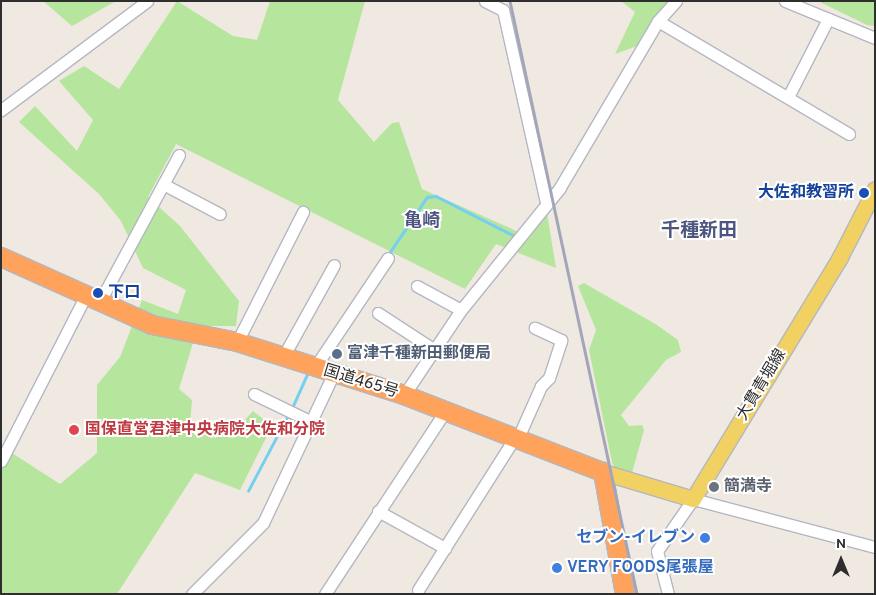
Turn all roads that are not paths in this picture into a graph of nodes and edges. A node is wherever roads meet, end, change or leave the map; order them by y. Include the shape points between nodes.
1 (147, 1) edge
2 (485, 1) edge
3 (676, 1) edge
4 (785, 1) edge
5 (828, 19) junction
6 (658, 22) junction
7 (875, 38) edge
8 (788, 97) junction
9 (1, 110) edge
10 (849, 134) dead end
11 (179, 155) dead end
12 (163, 184) junction
13 (875, 189) edge
14 (546, 203) junction
15 (303, 212) dead end
16 (220, 214) dead end
17 (1, 256) edge
18 (388, 258) dead end
19 (334, 265) dead end
20 (417, 286) dead end
21 (93, 298) junction
22 (461, 310) junction
23 (378, 313) dead end
24 (535, 328) dead end
25 (237, 342) junction
26 (433, 349) junction
27 (283, 357) junction
28 (314, 367) junction
29 (334, 373) junction
30 (254, 394) dead end
31 (404, 395) junction
32 (445, 411) junction
33 (312, 422) junction
34 (515, 440) junction
35 (1, 461) edge
36 (603, 472) junction
37 (693, 499) junction
38 (378, 511) junction
39 (875, 547) edge
40 (445, 548) junction
41 (418, 590) dead end
42 (624, 593) edge
43 (192, 594) edge
44 (325, 594) edge
45 (668, 594) edge

1 - 9 street
2 - 14 street via 503,10
3 - 6 street
4 - 5 street
5 - 7 street
5 - 8 street
6 - 8 street
6 - 14 street via 578,159
8 - 10 street
11 - 12 street
12 - 16 street
12 - 21 street
13 - 37 main road, 大貫青堀線 via 840,257
14 - 22 street
15 - 25 street
17 - 21 highway, 国道465号
18 - 28 street
19 - 27 street
20 - 22 street
21 - 25 highway, 国道465号 via 176,332
21 - 35 street
22 - 26 street
23 - 26 street
24 - 34 street via 561,340 549,378 541,386
25 - 27 highway, 国道465号
26 - 31 street
27 - 28 highway, 国道465号
28 - 29 highway, 国道465号
29 - 31 highway, 国道465号
29 - 33 street
30 - 33 street
31 - 32 highway, 国道465号
32 - 34 highway, 国道465号
32 - 38 street
33 - 43 street via 256,534
34 - 36 highway, 国道465号
34 - 40 street
36 - 37 main road
36 - 42 highway
37 - 39 street
37 - 45 street via 656,551
38 - 40 street
38 - 44 street
40 - 41 street

